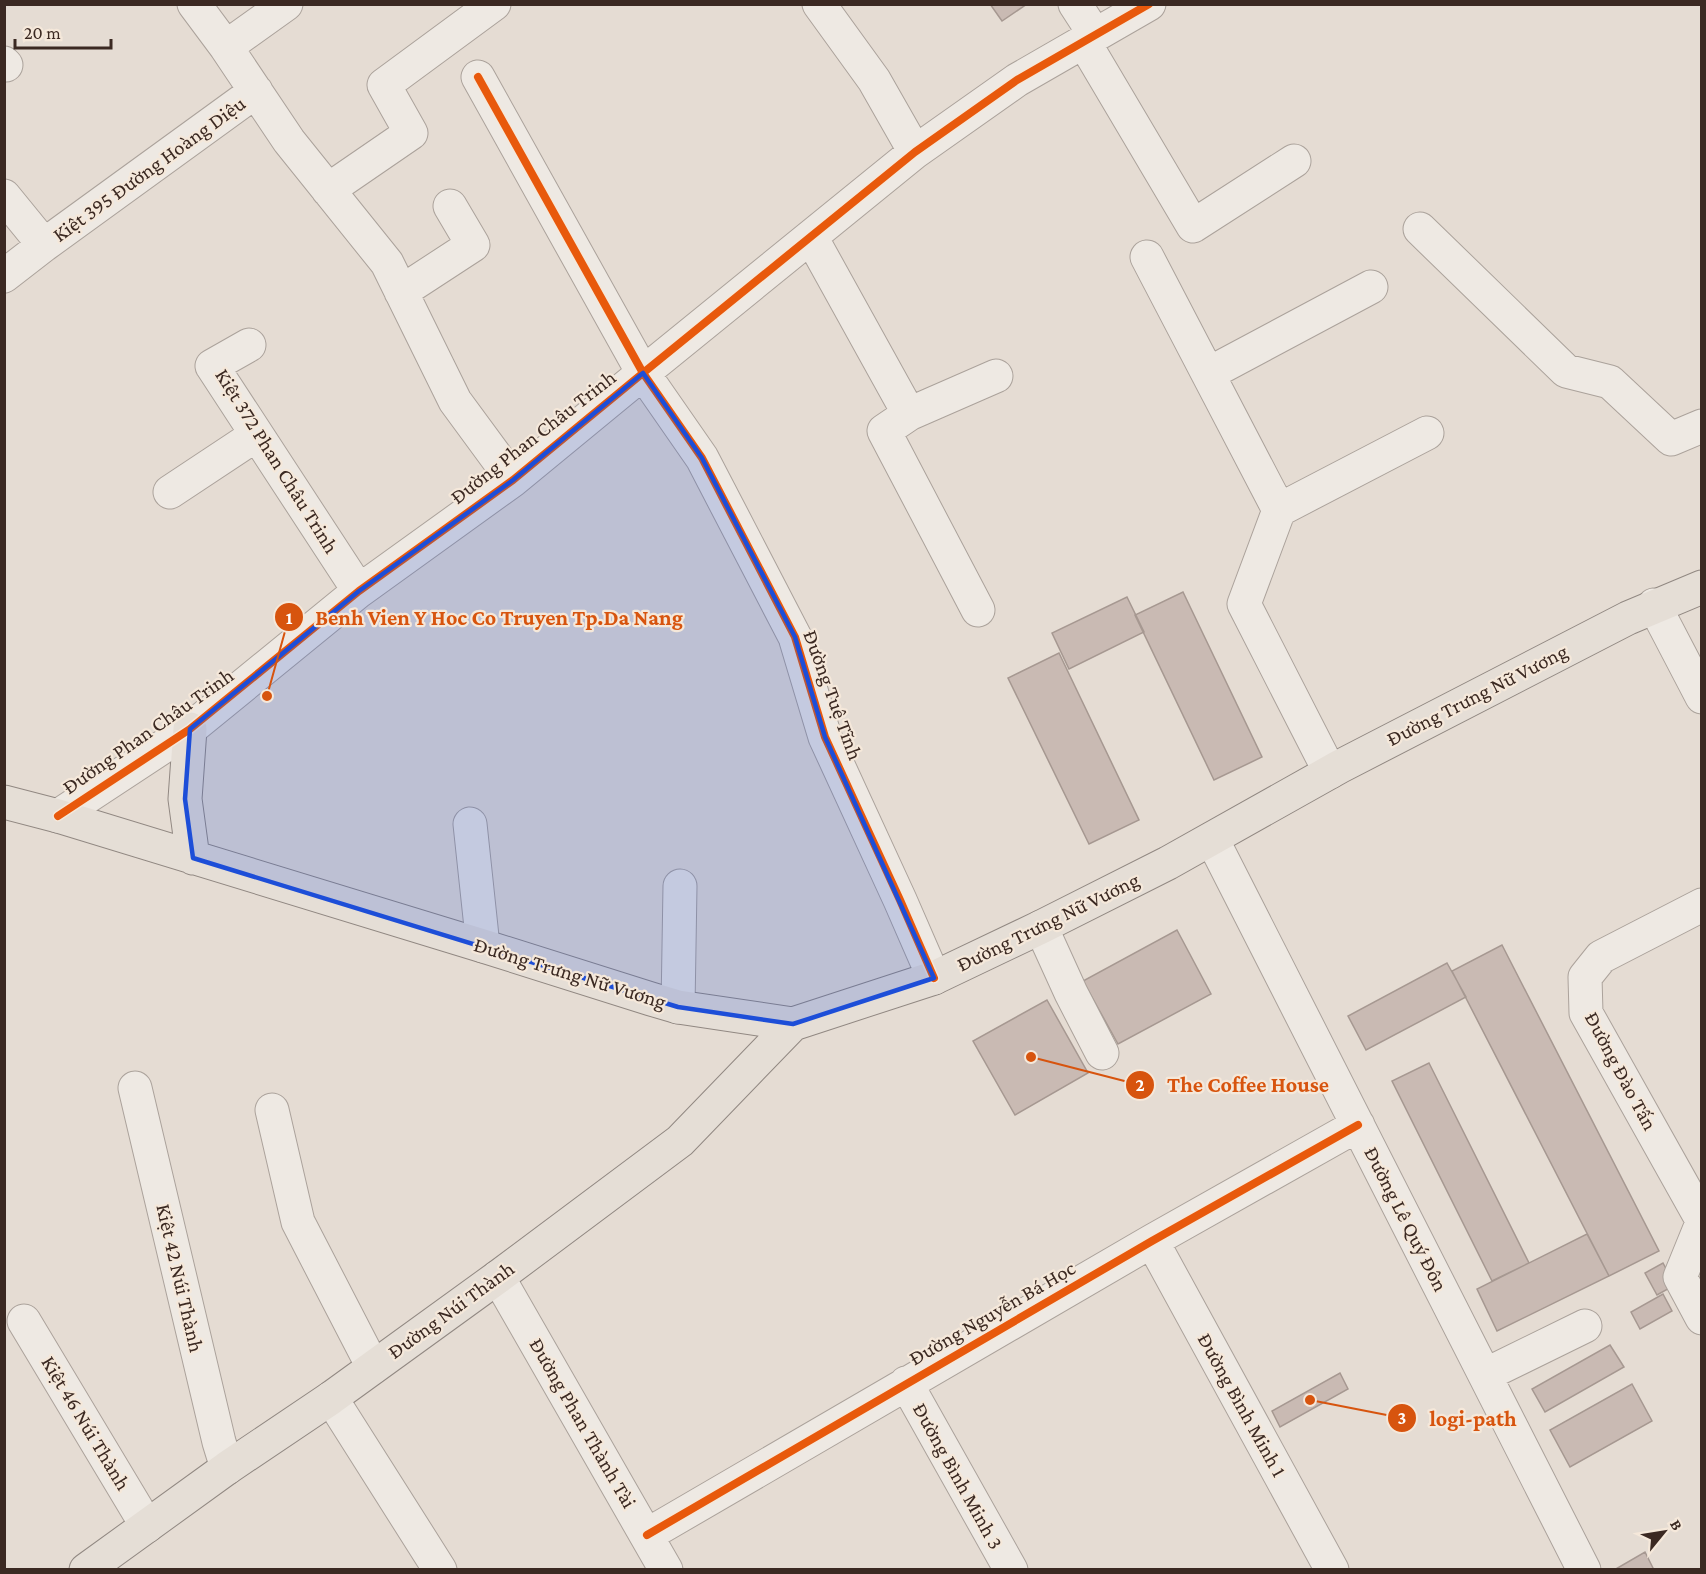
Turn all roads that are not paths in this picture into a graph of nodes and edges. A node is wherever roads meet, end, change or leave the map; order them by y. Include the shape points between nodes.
1 (194, 4) edge
2 (286, 4) edge
3 (494, 4) edge
4 (819, 4) edge
5 (1075, 4) edge
6 (1149, 4) edge
7 (1089, 38) junction
8 (226, 47) junction
9 (478, 77) dead end
10 (256, 91) junction
11 (915, 152) junction
12 (1294, 161) dead end
13 (328, 190) junction
14 (4, 196) edge
15 (450, 206) dead end
16 (1420, 229) dead end
17 (811, 237) junction
18 (44, 245) junction
19 (1147, 257) dead end
20 (4, 276) edge
21 (1371, 287) dead end
22 (401, 292) junction
23 (249, 345) dead end
24 (643, 373) junction
25 (1208, 374) junction
26 (996, 376) dead end
27 (909, 414) junction
28 (1701, 426) edge
29 (1427, 433) dead end
30 (256, 435) junction
31 (513, 480) junction
32 (170, 492) dead end
33 (1279, 510) junction
34 (1701, 587) edge
35 (359, 591) junction
36 (1654, 605) junction
37 (978, 610) dead end
38 (1701, 697) edge
39 (190, 729) junction
40 (1330, 772) junction
41 (4, 802) edge
42 (58, 816) junction
43 (470, 824) dead end
44 (1212, 838) junction
45 (193, 858) junction
46 (680, 886) dead end
47 (1701, 905) edge
48 (1041, 927) junction
49 (483, 946) junction
50 (934, 978) junction
51 (678, 1007) junction
52 (793, 1024) junction
53 (1102, 1053) dead end
54 (135, 1088) dead end
55 (272, 1110) dead end
56 (1358, 1125) junction
57 (1701, 1221) edge
58 (1152, 1241) junction
59 (498, 1277) junction
60 (1701, 1318) edge
61 (24, 1321) dead end
62 (1585, 1326) dead end
63 (373, 1367) junction
64 (1485, 1375) junction
65 (906, 1383) junction
66 (331, 1398) junction
67 (227, 1468) junction
68 (147, 1526) junction
69 (647, 1535) junction
70 (86, 1569) edge
71 (440, 1569) edge
72 (666, 1569) edge
73 (1011, 1569) edge
74 (1332, 1569) edge
75 (1584, 1569) edge

1 - 8 street, Kiệt 395 Đường Hoàng Diệu
2 - 8 street
3 - 13 street via 384,86 411,133
4 - 11 street via 874,80
5 - 7 street
6 - 7 street, Đường Phan Châu Trinh
7 - 11 street, Đường Phan Châu Trinh via 1017,80
7 - 12 street via 1193,226
8 - 10 street, Kiệt 395 Đường Hoàng Diệu
9 - 24 street, Đường Tuệ Tĩnh
10 - 13 street
10 - 18 street, Kiệt 395 Đường Hoàng Diệu
11 - 17 street, Đường Phan Châu Trinh
13 - 22 street via 387,263
14 - 18 street
15 - 22 street via 473,245
16 - 28 street via 1566,371 1610,382 1671,439
17 - 24 street, Đường Phan Châu Trinh
17 - 27 street
18 - 20 street, Kiệt 395 Đường Hoàng Diệu
19 - 25 street
21 - 25 street
22 - 31 street via 455,401
23 - 30 street, Kiệt 372 Phan Châu Trinh via 213,366
24 - 31 street, Đường Phan Châu Trinh
24 - 50 street, Đường Tuệ Tĩnh via 702,458 795,637 825,737
25 - 33 street
26 - 27 street
27 - 37 street via 884,431
29 - 33 street
30 - 32 street
30 - 35 street, Kiệt 372 Phan Châu Trinh
31 - 35 street, Đường Phan Châu Trinh
33 - 40 street via 1244,604
34 - 36 main road, Đường Trưng Nữ Vương
35 - 39 street, Đường Phan Châu Trinh
36 - 38 street
36 - 40 main road, Đường Trưng Nữ Vương
39 - 42 street, Đường Phan Châu Trinh
39 - 45 main road via 185,798
40 - 44 main road, Đường Trưng Nữ Vương
41 - 42 main road, Đường Trưng Nữ Vương
42 - 45 main road, Đường Trưng Nữ Vương
43 - 49 street
44 - 48 main road, Đường Trưng Nữ Vương
44 - 56 street, Đường Lê Quý Đôn
45 - 49 main road, Đường Trưng Nữ Vương
46 - 51 street
47 - 57 street, Đường Đào Tấn via 1601,957 1585,977 1586,1013
48 - 50 main road, Đường Trưng Nữ Vương
48 - 53 street
49 - 51 main road, Đường Trưng Nữ Vương
50 - 52 main road, Đường Trưng Nữ Vương
51 - 52 main road, Đường Trưng Nữ Vương
52 - 59 main road, Đường Núi Thành via 680,1141
54 - 67 street, Kiệt 42 Núi Thành
55 - 63 street via 298,1222
56 - 58 street, Đường Nguyễn Bá Học
56 - 64 street, Đường Lê Quý Đôn
57 - 60 street via 1680,1277
58 - 65 street, Đường Nguyễn Bá Học
58 - 74 street, Đường Bình Minh 1
59 - 63 main road, Đường Núi Thành
59 - 69 street, Đường Phan Thành Tài
61 - 68 street, Kiệt 46 Núi Thành
62 - 64 street
63 - 66 main road, Đường Núi Thành
64 - 75 street, Đường Lê Quý Đôn
65 - 69 street, Đường Nguyễn Bá Học
65 - 73 street, Đường Bình Minh 3
66 - 67 main road, Đường Núi Thành
66 - 71 street
67 - 68 main road, Đường Núi Thành
68 - 70 main road, Đường Núi Thành
69 - 72 street, Đường Phan Thành Tài

